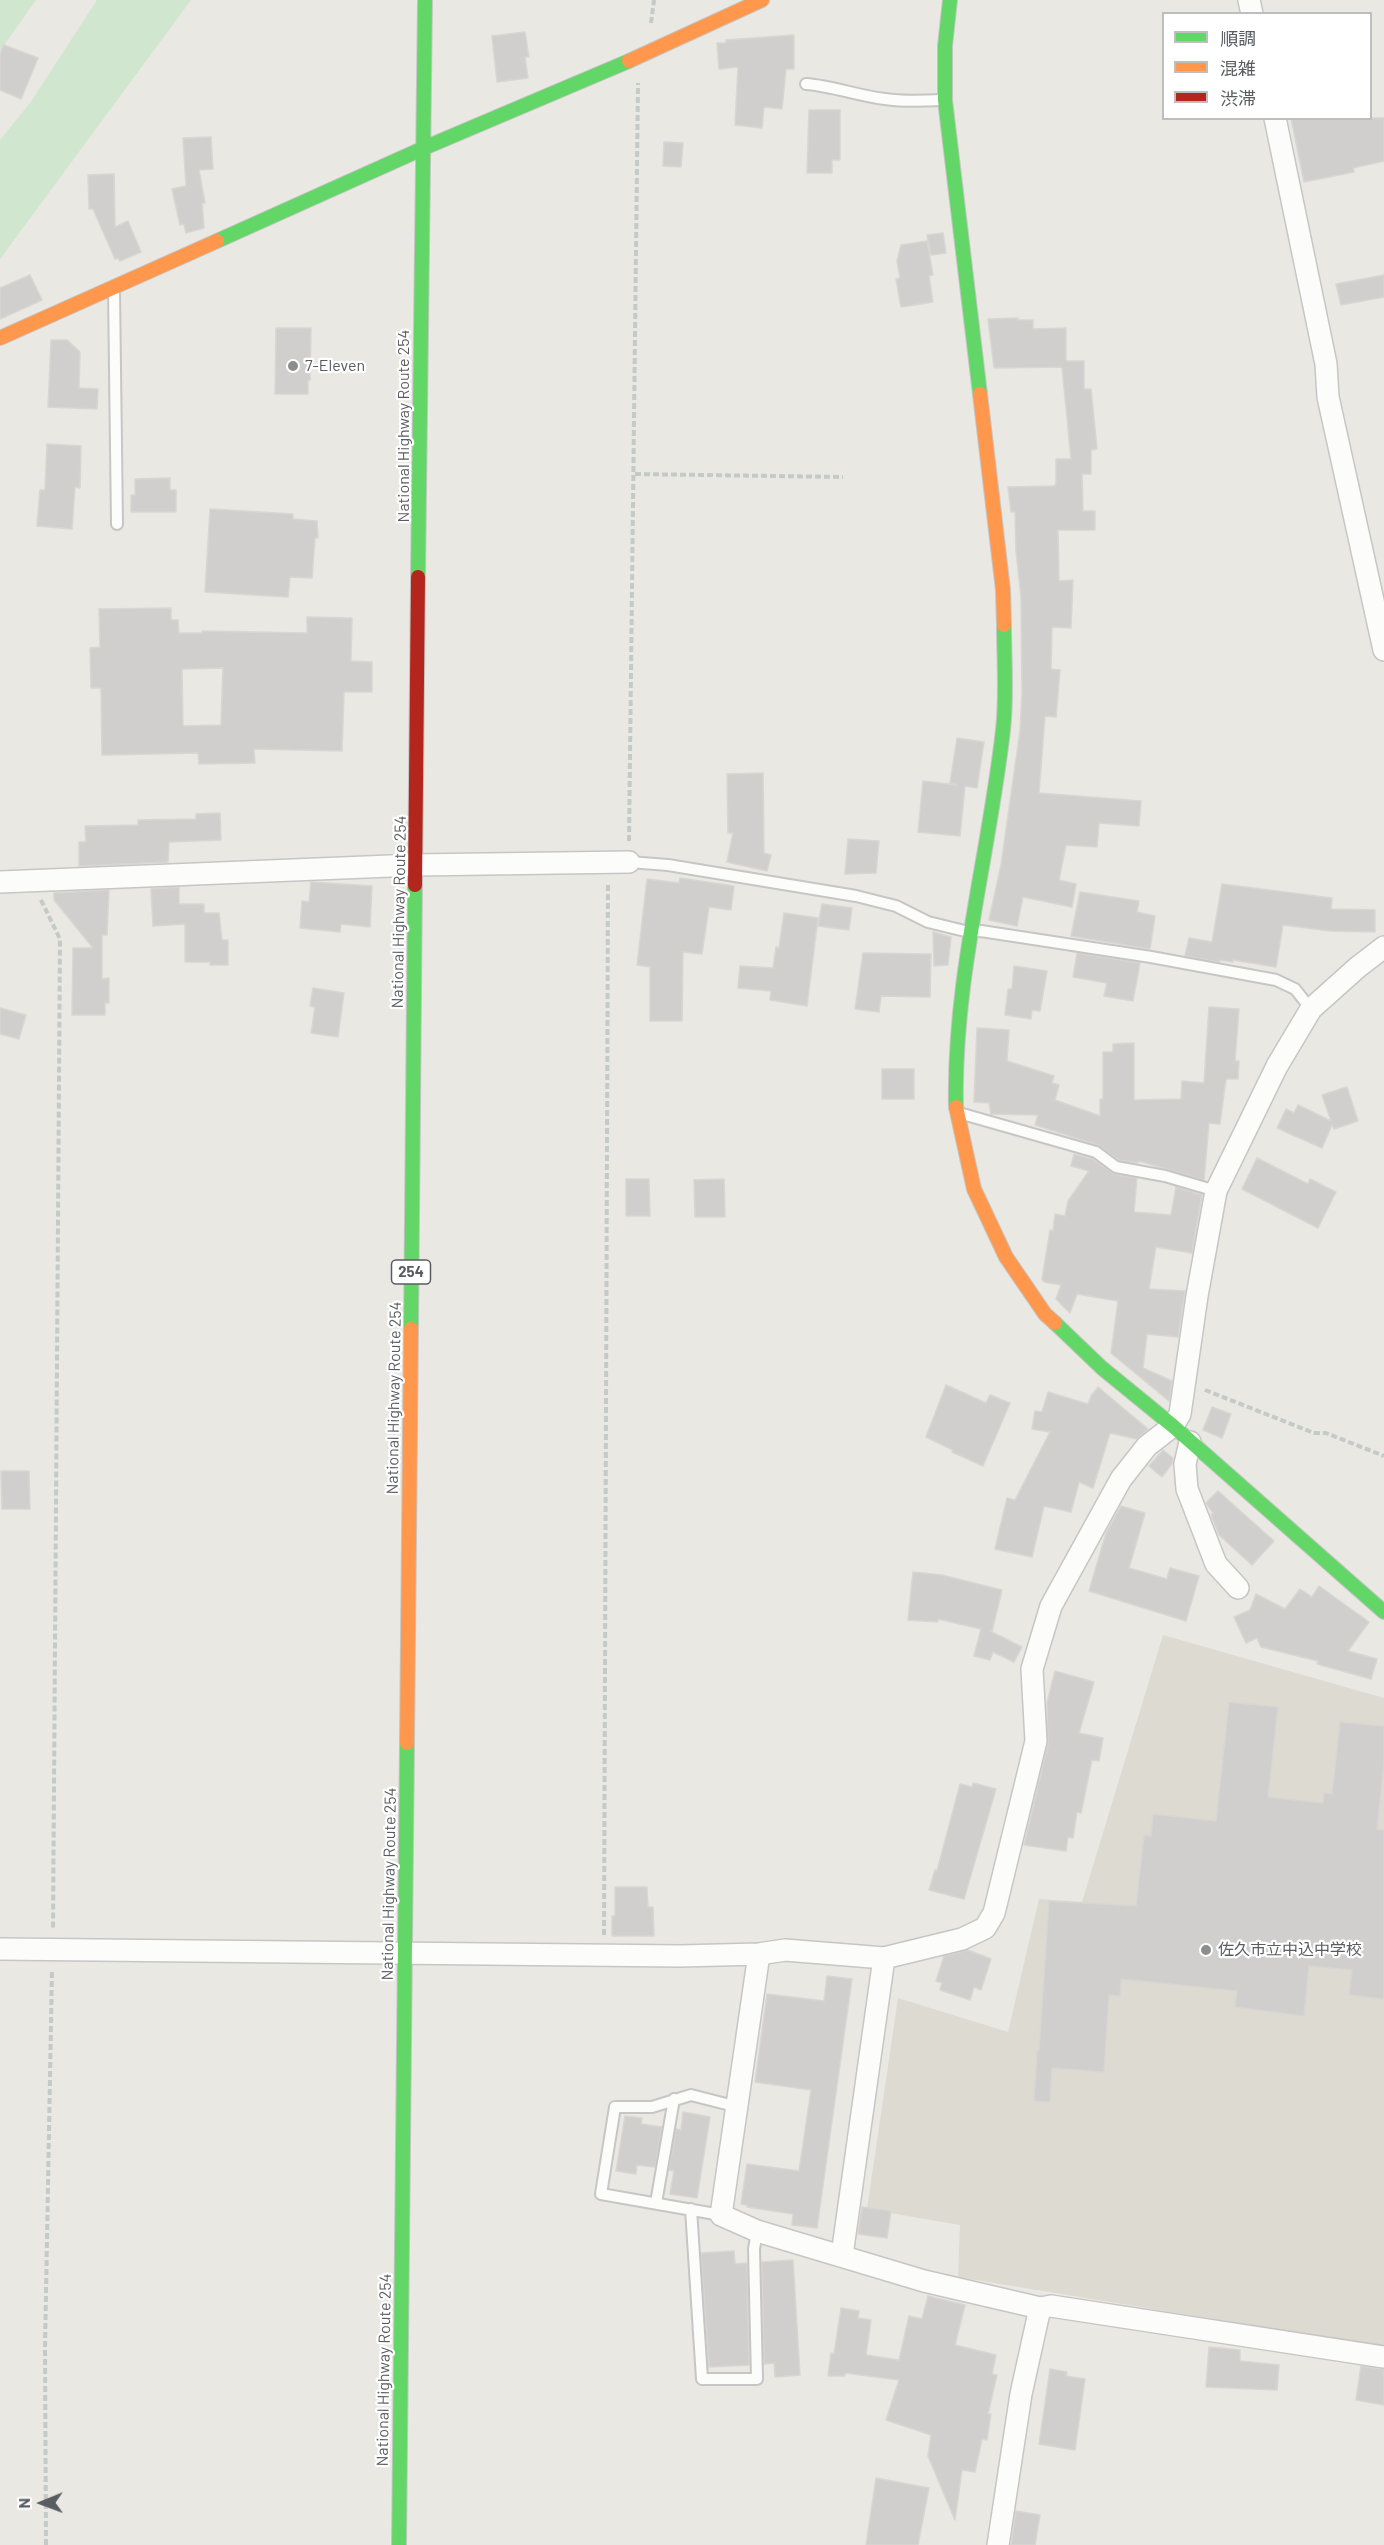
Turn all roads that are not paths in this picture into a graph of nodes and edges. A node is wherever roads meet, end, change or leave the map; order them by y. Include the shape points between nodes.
1 (425, 0) edge
2 (762, 0) edge
3 (950, 0) edge
4 (806, 84) dead end
5 (945, 100) junction
6 (1275, 120) edge
7 (424, 148) junction
8 (114, 288) junction
9 (0, 338) edge
10 (117, 524) dead end
11 (1380, 610) edge
12 (1384, 650) edge
13 (629, 862) joint
14 (416, 865) junction
15 (0, 882) edge
16 (969, 932) junction
17 (1384, 947) edge
18 (1311, 1009) junction
19 (956, 1112) junction
20 (1216, 1191) junction
21 (1173, 1426) junction
22 (1190, 1442) junction
23 (1238, 1588) dead end
24 (1384, 1612) edge
25 (0, 1949) edge
26 (405, 1952) junction
27 (759, 1954) junction
28 (884, 1958) junction
29 (674, 2099) junction
30 (738, 2107) junction
31 (656, 2203) junction
32 (691, 2209) junction
33 (721, 2215) junction
34 (757, 2231) junction
35 (842, 2255) junction
36 (1040, 2308) junction
37 (1384, 2357) edge
38 (399, 2545) edge
39 (998, 2545) edge

1 - 7 main road, National Highway Route 254 / 254
2 - 7 main road
3 - 5 main road
4 - 5 lane via 832,86 882,99
5 - 16 main road via 1003,590 1003,729 984,863
6 - 11 street via 1326,364 1328,397
7 - 8 main road
7 - 14 main road, National Highway Route 254 / 254
8 - 9 main road
8 - 10 lane
11 - 12 street
13 - 14 street
13 - 16 lane via 856,896
14 - 15 street
14 - 26 main road, National Highway Route 254 / 254
16 - 18 lane via 1151,957 1276,980 1295,990
16 - 19 main road via 955,1072
17 - 18 street
18 - 20 street via 1277,1066
19 - 20 lane via 1096,1152 1116,1167
19 - 21 main road via 974,1189 1005,1257 1023,1285 1071,1340
20 - 21 street via 1186,1384 1180,1414
21 - 22 main road
21 - 28 street via 1147,1446 1121,1479 1051,1606 1032,1669 1036,1741 994,1913 985,1928 962,1939
22 - 23 street via 1185,1464 1187,1489 1216,1564
22 - 24 main road
25 - 26 street
26 - 27 street
26 - 38 main road, National Highway Route 254 / 254
27 - 28 street via 785,1950
27 - 30 street
28 - 35 street
29 - 30 lane via 691,2095
29 - 31 lane
29 - 31 lane via 652,2108 615,2107 600,2194
30 - 33 street
31 - 32 lane
32 - 33 lane
32 - 34 lane via 702,2379 757,2379
33 - 34 street
34 - 35 street
35 - 36 street via 924,2281
36 - 37 street via 1051,2306
36 - 39 street via 1021,2394

